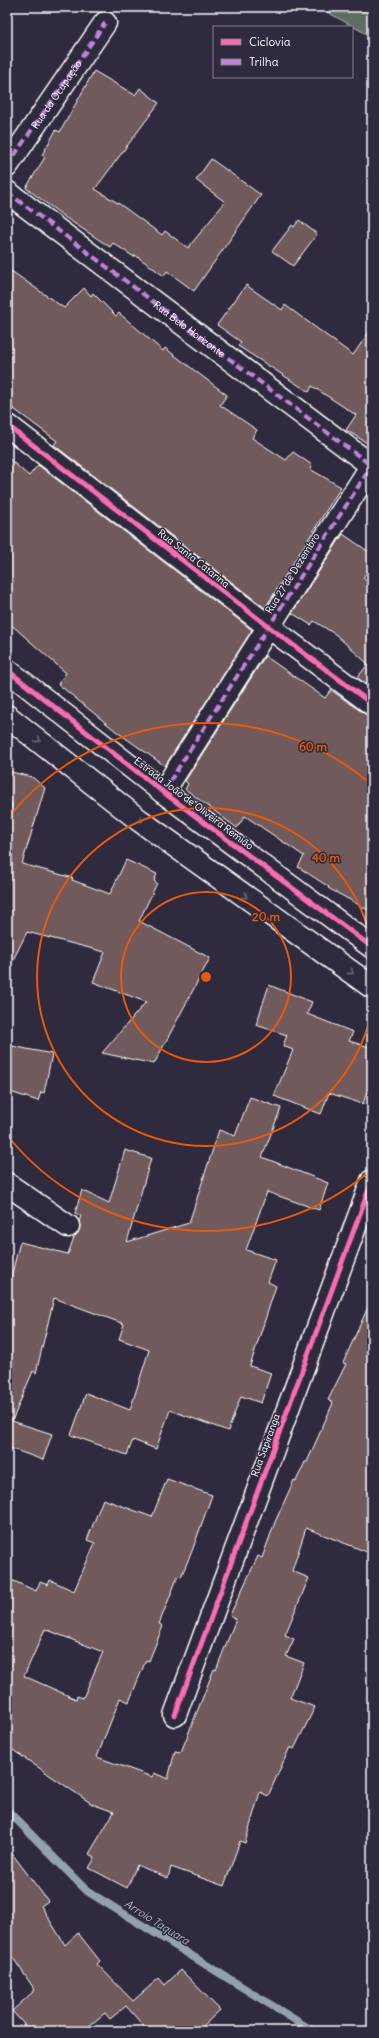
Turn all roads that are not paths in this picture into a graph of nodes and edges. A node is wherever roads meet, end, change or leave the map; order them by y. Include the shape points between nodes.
1 (105, 23) dead end
2 (7, 166) edge
3 (7, 192) edge
4 (7, 425) edge
5 (372, 465) edge
6 (269, 627) junction
7 (7, 670) edge
8 (372, 704) edge
9 (7, 716) edge
10 (162, 792) junction
11 (372, 947) edge
12 (372, 987) edge
13 (372, 1181) edge
14 (7, 1184) edge
15 (68, 1226) dead end
16 (175, 1715) dead end

1 - 2 street, Rua da Ocupação
3 - 5 street, Rua Belo Horizonte
4 - 6 street, Rua Santa Catarina
5 - 6 street, Rua 27 de Dezembro
6 - 8 street, Rua Santa Catarina
6 - 10 street, Rua 27 de Dezembro
7 - 10 street, Estrada João de Oliveira Remião
9 -> 12 street via 139,820
10 - 11 street, Estrada João de Oliveira Remião
13 - 16 street, Rua Sapiranga
14 - 15 street

